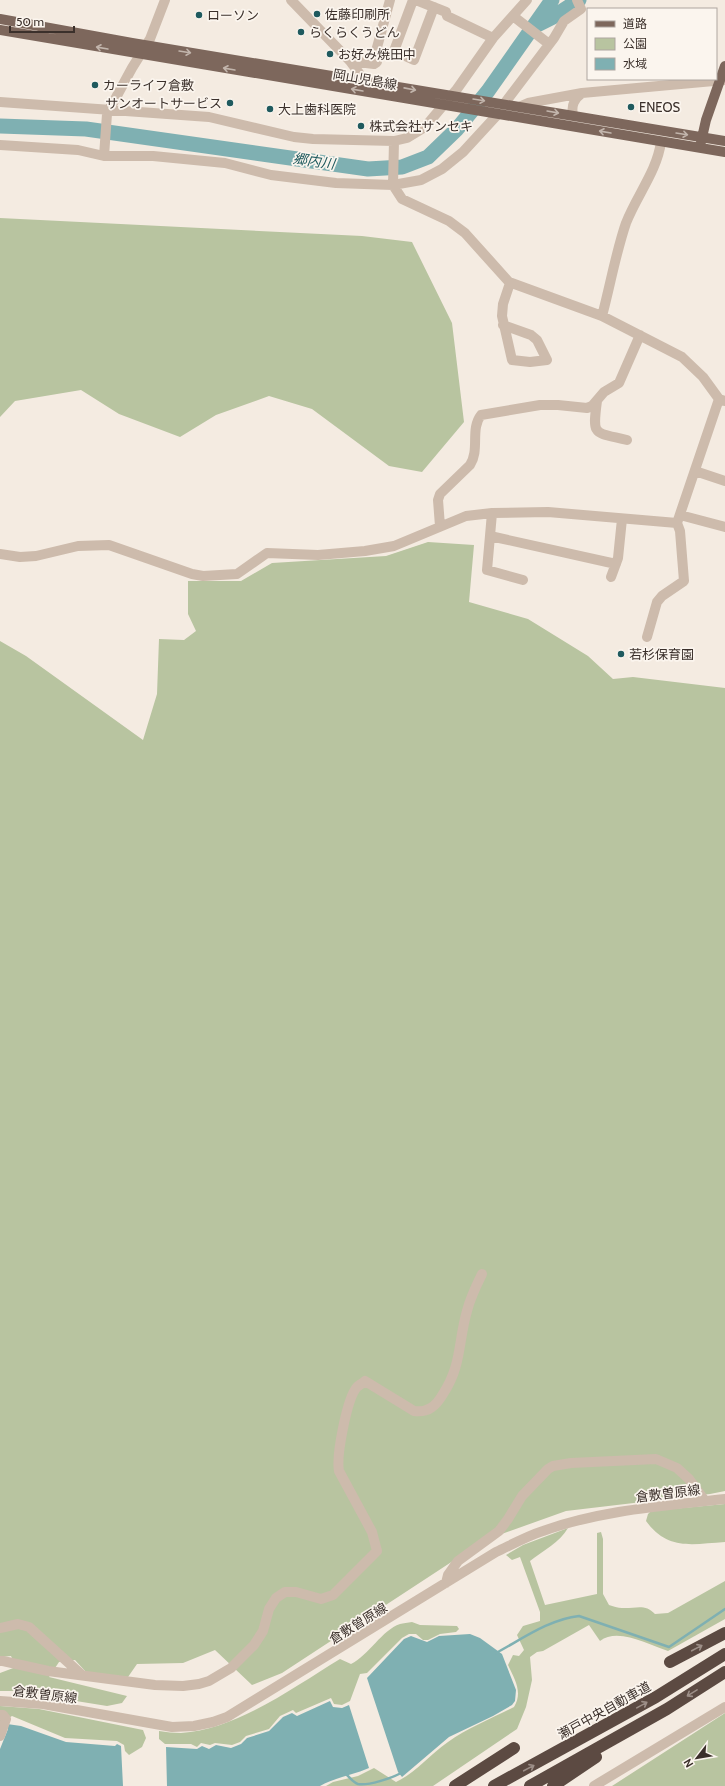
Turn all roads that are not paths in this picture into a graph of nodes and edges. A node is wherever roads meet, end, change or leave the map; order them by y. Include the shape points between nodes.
1 (165, 0) edge
2 (291, 0) edge
3 (390, 0) edge
4 (415, 0) edge
5 (527, 0) edge
6 (578, 3) edge
7 (434, 7) junction
8 (514, 17) junction
9 (0, 19) edge
10 (0, 30) edge
11 (493, 38) junction
12 (548, 44) junction
13 (147, 45) junction
14 (140, 55) junction
15 (350, 61) junction
16 (725, 66) edge
17 (303, 76) junction
18 (360, 80) junction
19 (723, 80) edge
20 (582, 94) junction
21 (451, 101) junction
22 (0, 102) edge
23 (502, 103) junction
24 (521, 106) junction
25 (108, 112) junction
26 (495, 113) junction
27 (573, 115) junction
28 (634, 126) junction
29 (630, 136) junction
30 (702, 137) junction
31 (394, 141) junction
32 (725, 141) edge
33 (661, 142) junction
34 (0, 145) edge
35 (699, 148) junction
36 (725, 152) edge
37 (104, 154) junction
38 (393, 184) junction
39 (510, 283) junction
40 (602, 316) junction
41 (503, 325) junction
42 (640, 335) junction
43 (722, 400) edge
44 (597, 401) junction
45 (627, 440) dead end
46 (695, 471) junction
47 (725, 481) edge
48 (492, 513) junction
49 (622, 519) junction
50 (678, 519) junction
51 (440, 526) junction
52 (725, 527) edge
53 (490, 536) junction
54 (0, 554) edge
55 (616, 564) junction
56 (611, 577) dead end
57 (523, 580) dead end
58 (647, 637) dead end
59 (482, 1274) dead end
60 (725, 1499) edge
61 (705, 1501) junction
62 (446, 1583) junction
63 (0, 1628) edge
64 (725, 1634) edge
65 (725, 1654) edge
66 (0, 1661) edge
67 (670, 1662) dead end
68 (725, 1672) edge
69 (82, 1675) junction
70 (0, 1701) edge
71 (725, 1707) edge
72 (667, 1709) junction
73 (0, 1715) edge
74 (0, 1736) edge
75 (514, 1748) dead end
76 (456, 1786) edge
77 (494, 1786) edge
78 (530, 1786) edge
79 (553, 1786) edge
80 (594, 1786) edge

1 - 13 street
2 - 15 street
3 - 15 street via 376,51 377,62 374,64
4 - 7 street
4 - 7 street via 394,51 414,60
5 - 8 street
6 - 12 street via 582,9 564,21
7 - 11 street
8 - 11 street
8 - 12 street
9 - 13 main road, 岡山児島線
14 -> 10 main road, 岡山児島線
11 - 21 street
12 - 23 street
13 - 14 street
13 -> 17 main road, 岡山児島線
17 -> 14 main road, 岡山児島線
14 - 25 street
15 - 18 street via 359,73
16 - 19 main road
17 - 18 main road, 岡山児島線
21 -> 17 main road, 岡山児島線
18 -> 21 main road, 岡山児島線
19 - 20 street
19 - 30 main road
20 - 24 street
20 - 27 street via 574,101
21 -> 23 main road, 岡山児島線
21 - 26 main road, 岡山児島線
21 - 31 street via 419,132
22 - 25 street
23 - 24 main road, 岡山児島線
24 -> 27 main road, 岡山児島線
25 - 31 street via 209,117 313,139
25 - 37 street
29 -> 26 main road, 岡山児島線
26 - 38 street via 464,152 442,169 421,180
27 - 28 main road, 岡山児島線
28 - 29 main road
28 -> 30 main road, 岡山児島線
29 - 33 main road, 岡山児島線
30 - 32 main road, 岡山児島線
30 - 35 main road
31 - 38 street
33 - 35 main road, 岡山児島線
33 - 40 street via 657,163 639,194 626,224
34 - 37 street
35 - 36 main road, 岡山児島線
37 - 38 street via 225,163 271,175 336,183
38 - 39 street via 402,199 449,221 465,233
39 - 40 street
39 - 41 street via 503,304
40 - 42 street
41 - 41 street via 531,335 537,340 547,360 512,360
42 - 43 street via 682,357
42 - 44 street via 619,383 604,392
43 - 46 street
44 - 45 street via 594,422 596,429 600,434
44 - 51 street via 587,408 540,405 481,415 477,420 474,459 440,494
46 - 47 street
46 - 50 street
48 - 49 street via 548,512
48 - 51 street via 466,516
48 - 53 street
49 - 50 street
49 - 55 street
50 - 52 street
50 - 58 street via 684,581 657,602
51 - 54 street via 394,546 365,551 318,554 267,553 237,574 192,574 109,546 78,546 28,556
53 - 55 street
53 - 57 street via 487,570
55 - 56 street
59 - 69 street via 466,1312 461,1347 452,1381 437,1404 423,1412 414,1411 365,1381 357,1387 351,1398 337,1463 372,1532 377,1551 343,1586 333,1595 321,1599 296,1592 285,1592 276,1598 254,1646 231,1668 209,1681 183,1686 154,1685
60 - 61 street, 倉敷曽原線
61 - 62 street, 倉敷曽原線 via 623,1511 559,1525 496,1552
61 - 62 street via 689,1479 676,1468 656,1459 553,1466 522,1496 499,1531 458,1561 448,1575
62 - 70 street, 倉敷曽原線 via 241,1709 213,1722 172,1727 43,1704
63 - 69 street via 18,1624 29,1626
67 -> 64 highway
77 -> 65 highway, 瀬戸中央自動車道 via 656,1697
66 - 69 street
68 -> 72 highway
71 - 80 street
72 - 78 highway
72 - 79 highway
73 - 74 street via 6,1719
75 - 76 highway

